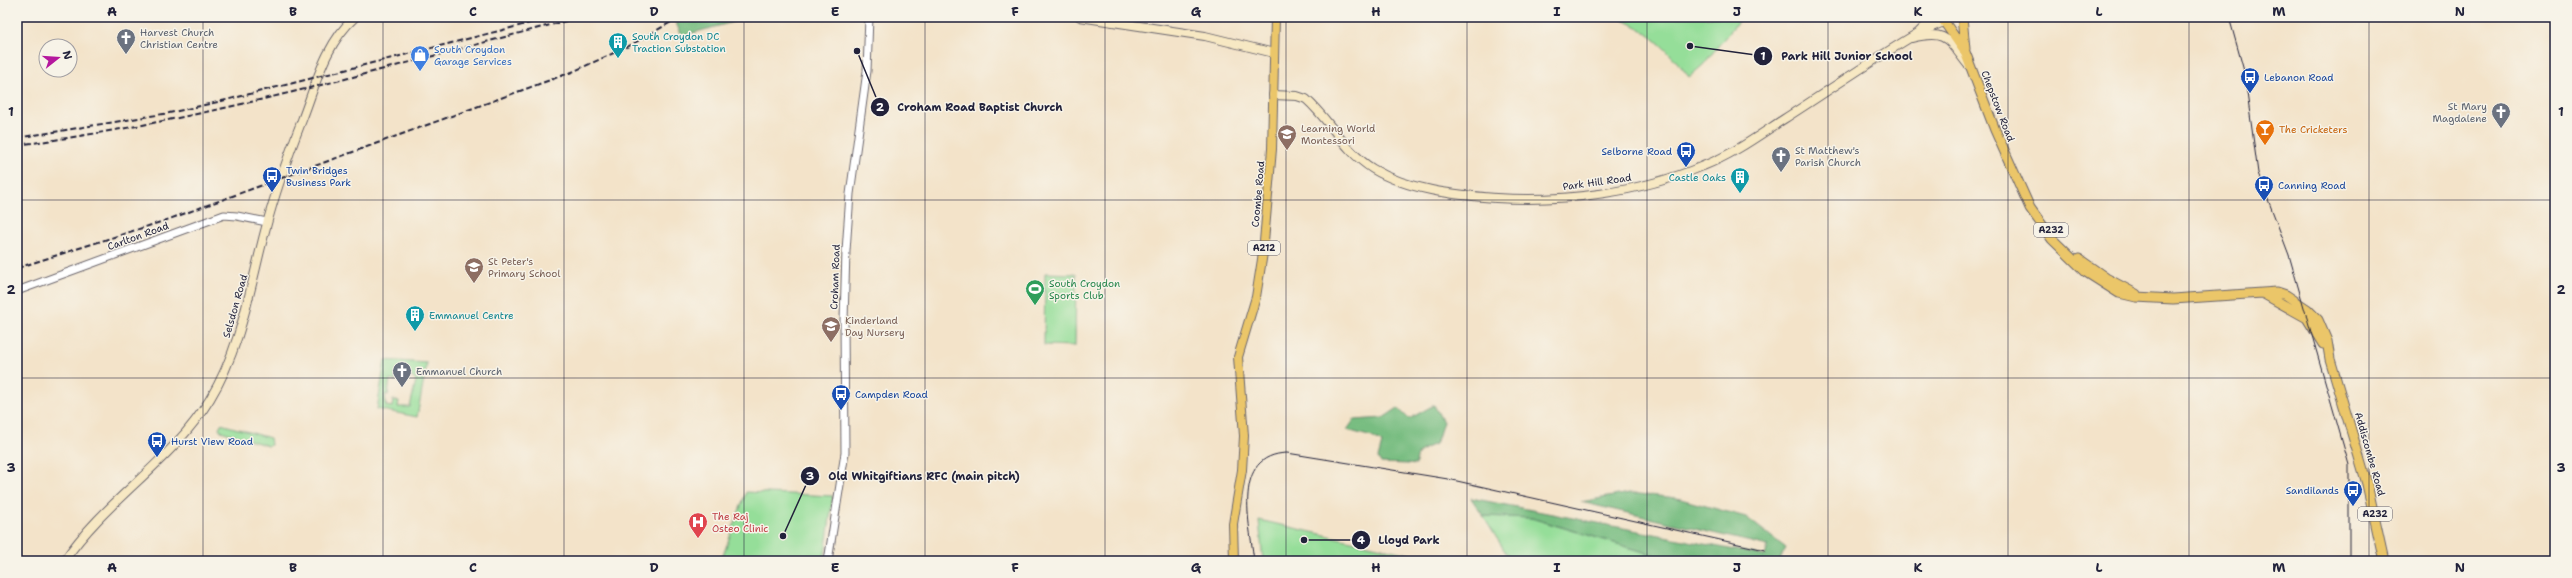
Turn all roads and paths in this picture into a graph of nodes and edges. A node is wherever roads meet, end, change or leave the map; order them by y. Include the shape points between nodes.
1 (355, 17) edge
2 (869, 17) edge
3 (1080, 17) edge
4 (1275, 17) edge
5 (1934, 17) edge
6 (1962, 17) edge
7 (1943, 19) edge
8 (1918, 33) junction
9 (1908, 39) junction
10 (1965, 52) junction
11 (1274, 53) junction
12 (1973, 71) junction
13 (1273, 95) junction
14 (267, 222) junction
15 (17, 291) edge
16 (2264, 294) junction
17 (2293, 299) joint
18 (2329, 354) junction
19 (64, 561) edge
20 (828, 561) edge
21 (1234, 561) edge
22 (2384, 561) edge

1 - 14 main road, Selsdon Road via 340,33 320,70 279,180
2 - 20 street, Croham Road via 867,71 850,194 846,251 845,453
3 - 11 main road via 1221,38
4 - 11 main road, Coombe Road / A212
5 - 8 main road, Park Hill Road
6 - 7 highway via 1952,22
6 - 10 highway, Chepstow Road / A232
7 - 8 main road, Park Hill Road
7 - 10 highway, Chepstow Road / A232
8 - 9 main road, Park Hill Road
9 - 12 main road via 1933,34 1942,36
9 - 13 main road, Park Hill Road via 1760,135 1709,164 1636,187 1572,196 1537,199 1479,197 1394,180 1373,169 1357,156 1306,99 1298,96
10 - 12 highway, Chepstow Road / A232
11 - 13 main road, Coombe Road / A212
12 - 16 highway, Chepstow Road / A232 via 2030,208 2064,252 2086,272 2119,293 2143,298
13 - 21 main road, Coombe Road / A212 via 1272,149 1263,253 1256,297 1238,357 1244,436 1242,470 1234,519
14 - 15 street, Carlton Road via 234,215 220,217
14 - 19 main road, Selsdon Road via 237,338 209,400 163,457 92,524
16 - 17 highway, Chepstow Road / A232 via 2277,292
16 - 18 highway, Addiscombe Road / A232 via 2311,322
17 - 18 highway, Addiscombe Road / A232 via 2318,320 2327,341
18 - 22 highway, Addiscombe Road / A232 via 2367,484

